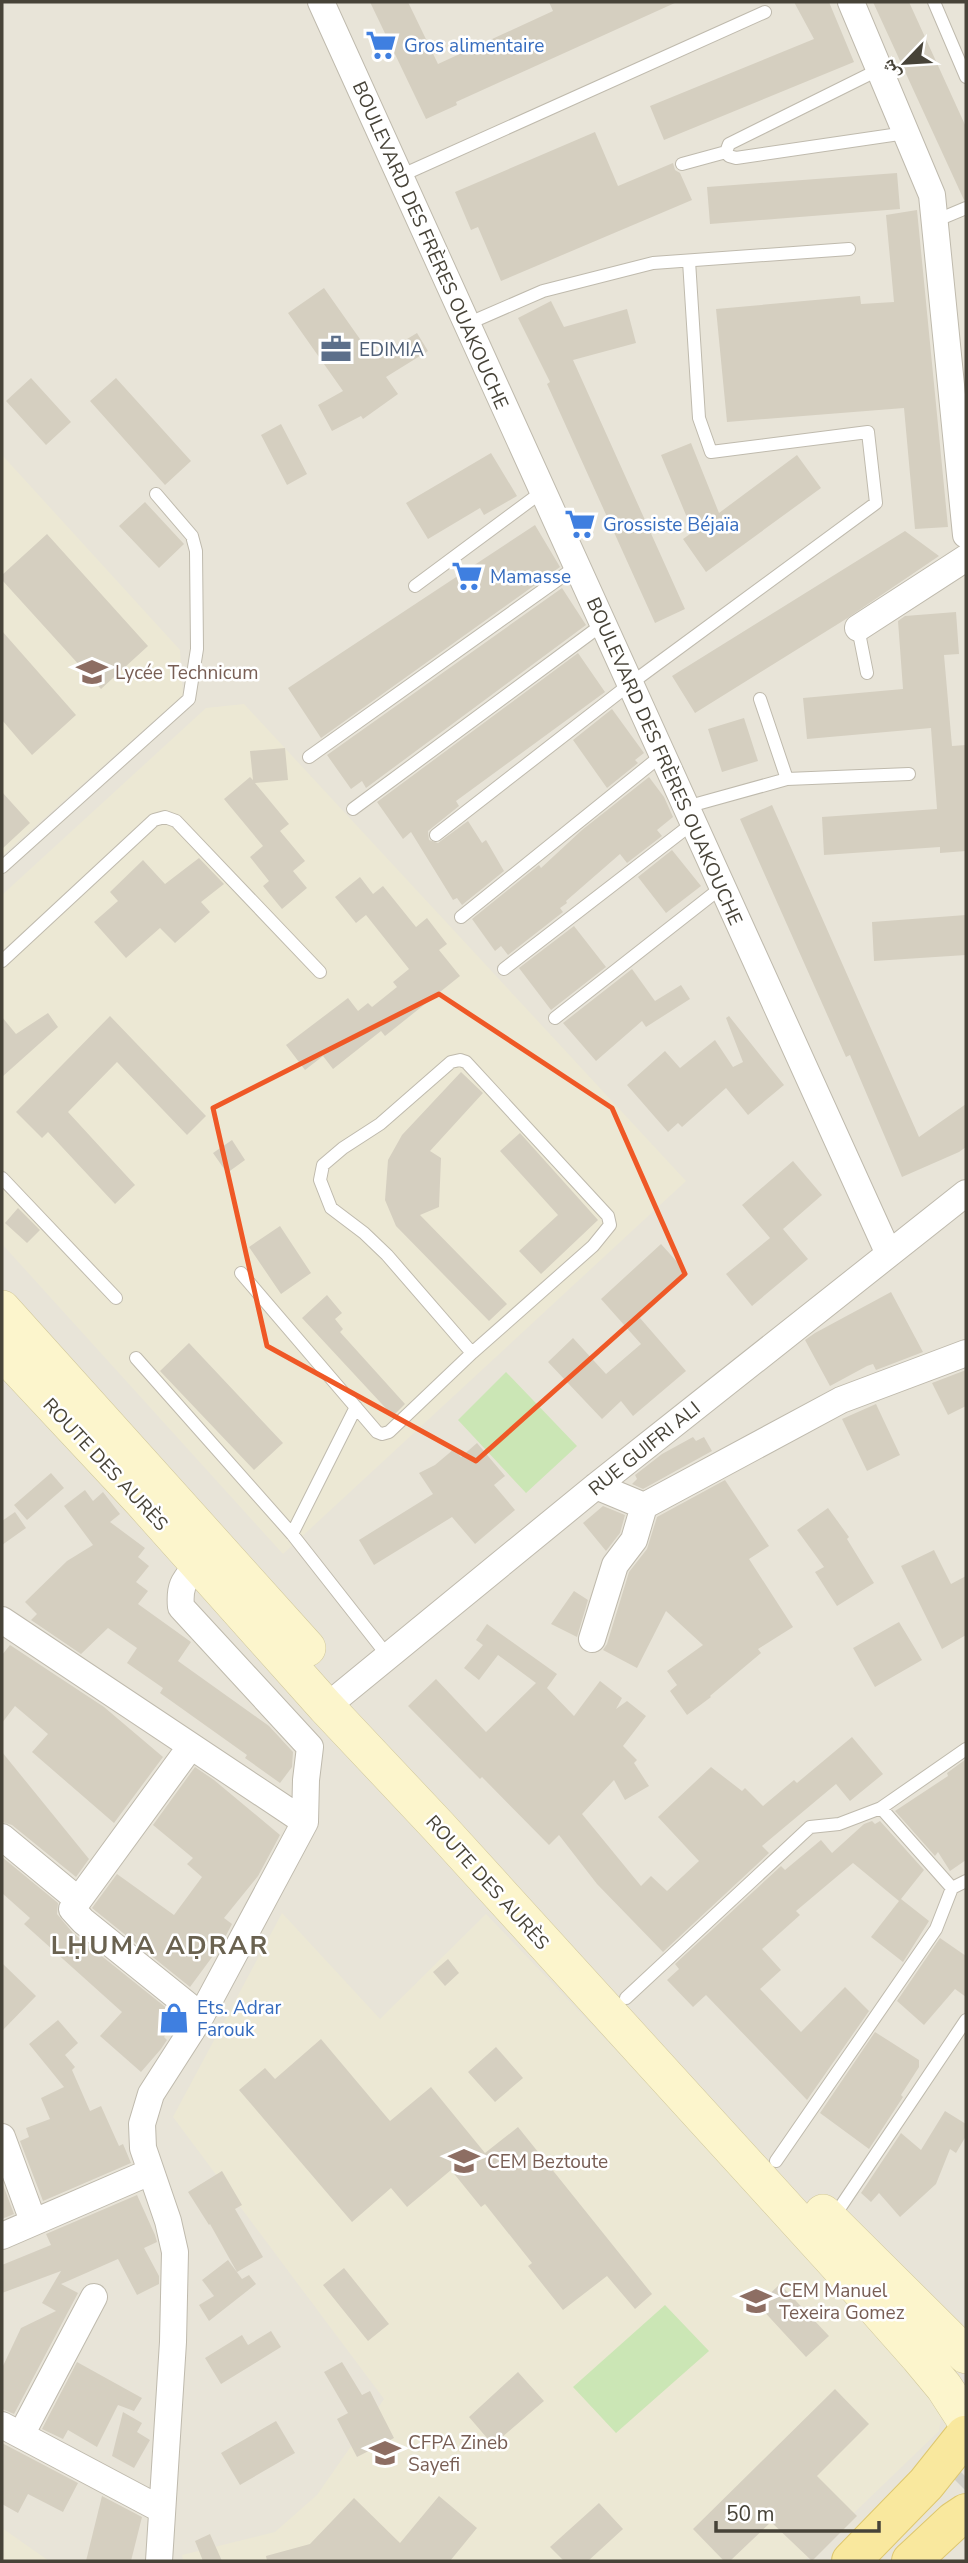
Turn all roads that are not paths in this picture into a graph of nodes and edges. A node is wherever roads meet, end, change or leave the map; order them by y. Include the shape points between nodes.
1 (321, 2) edge
2 (851, 2) edge
3 (934, 2) edge
4 (765, 12) dead end
5 (880, 69) junction
6 (966, 77) edge
7 (906, 132) junction
8 (726, 152) junction
9 (682, 164) dead end
10 (400, 176) junction
11 (966, 208) edge
12 (935, 220) junction
13 (849, 249) dead end
14 (689, 261) junction
15 (467, 324) junction
16 (961, 426) edge
17 (963, 464) edge
18 (543, 491) junction
19 (156, 494) dead end
20 (966, 535) edge
21 (966, 558) edge
22 (577, 566) junction
23 (415, 586) dead end
24 (603, 624) junction
25 (858, 628) joint
26 (867, 673) dead end
27 (630, 684) junction
28 (760, 699) dead end
29 (662, 755) junction
30 (309, 757) dead end
31 (909, 774) dead end
32 (787, 779) junction
33 (353, 809) dead end
34 (690, 815) junction
35 (436, 835) dead end
36 (2, 867) edge
37 (722, 887) junction
38 (461, 917) dead end
39 (2, 961) edge
40 (504, 969) dead end
41 (320, 972) dead end
42 (555, 1018) dead end
43 (2, 1178) edge
44 (966, 1193) edge
45 (888, 1252) junction
46 (241, 1273) dead end
47 (116, 1298) dead end
48 (2, 1309) edge
49 (2, 1351) edge
50 (472, 1353) junction
51 (966, 1353) edge
52 (136, 1359) dead end
53 (356, 1407) junction
54 (596, 1486) junction
55 (644, 1506) junction
56 (292, 1534) junction
57 (198, 1564) junction
58 (2, 1619) edge
59 (592, 1639) dead end
60 (387, 1655) junction
61 (335, 1698) junction
62 (191, 1746) junction
63 (966, 1749) edge
64 (881, 1808) junction
65 (305, 1822) junction
66 (2, 1837) edge
67 (966, 1881) edge
68 (952, 1888) junction
69 (77, 1899) junction
70 (626, 1998) junction
71 (201, 2016) junction
72 (966, 2020) edge
73 (2, 2137) edge
74 (776, 2161) junction
75 (150, 2172) junction
76 (33, 2221) junction
77 (831, 2221) junction
78 (2, 2236) edge
79 (94, 2297) dead end
80 (966, 2355) edge
81 (11, 2430) edge
82 (966, 2433) edge
83 (963, 2499) edge
84 (162, 2510) junction
85 (159, 2561) edge
86 (851, 2561) edge
87 (884, 2561) edge
88 (911, 2561) edge

1 - 10 street, BOULEVARD DES FRÈRES OUAKOUCHE
2 - 5 street
3 - 6 lane
4 - 10 lane
5 - 7 street
5 - 8 lane via 729,144
7 - 8 lane via 736,158
7 - 12 street via 932,195
8 - 9 lane
10 - 15 street, BOULEVARD DES FRÈRES OUAKOUCHE
11 - 12 lane
12 - 16 street
13 - 14 lane
14 - 15 lane via 653,263 542,291
14 - 27 lane via 699,418 711,452 868,432 876,503
15 - 18 street, BOULEVARD DES FRÈRES OUAKOUCHE
16 - 17 street
17 - 20 street
18 - 22 street, BOULEVARD DES FRÈRES OUAKOUCHE
18 - 23 lane
19 - 36 lane via 192,536 196,551 197,649 189,699
21 - 25 street
22 - 24 street, BOULEVARD DES FRÈRES OUAKOUCHE
22 - 30 lane
24 - 27 street, BOULEVARD DES FRÈRES OUAKOUCHE
24 - 33 lane
25 - 26 lane
27 - 29 street, BOULEVARD DES FRÈRES OUAKOUCHE
27 - 35 lane
28 - 32 lane
29 - 34 street, BOULEVARD DES FRÈRES OUAKOUCHE
29 - 38 lane
31 - 32 lane
32 - 34 lane
34 - 37 street, BOULEVARD DES FRÈRES OUAKOUCHE
34 - 40 lane
37 - 42 lane
37 - 45 street, BOULEVARD DES FRÈRES OUAKOUCHE
39 - 41 lane via 154,820 165,817 176,821
43 - 47 lane
44 - 45 street, RUE GUIFRI ALI
45 - 54 street, RUE GUIFRI ALI
46 - 53 lane
48 - 61 street, ROUTE DES AURÈS
49 - 57 street, ROUTE DES AURÈS
50 - 50 lane via 593,1246 610,1225 608,1216 460,1060 450,1062 380,1124 342,1148 323,1165 320,1180 331,1208 387,1255
50 - 53 lane via 389,1432 377,1432
51 - 55 street via 841,1400
52 - 56 lane
53 - 56 lane
54 - 55 street
54 - 60 street, RUE GUIFRI ALI
55 - 59 street via 634,1541 615,1565
56 - 60 lane
57 - 61 street, ROUTE DES AURÈS
57 - 65 street via 180,1591 181,1607 310,1747
58 - 62 street
60 - 61 street, RUE GUIFRI ALI
61 - 70 street, ROUTE DES AURÈS
61 - 82 street, ROUTE DES AURÈS via 438,1826 936,2377
62 - 65 street
62 - 69 street
63 - 64 lane
64 - 68 lane
64 - 70 lane via 839,1824 810,1827
65 - 71 street
66 - 69 street
67 - 68 lane
68 - 74 lane via 936,1929
69 - 71 street via 72,1909 83,1921
70 - 74 street, ROUTE DES AURÈS
71 - 75 street via 151,2094 142,2124
72 - 77 lane
73 - 76 street
74 - 77 street, ROUTE DES AURÈS
75 - 76 street
75 - 84 street via 175,2252
76 - 78 street
77 - 80 street, ROUTE DES AURÈS
79 - 81 street
81 - 84 street
82 - 86 main road via 926,2484
83 - 87 main road
83 - 88 main road via 954,2521
84 - 85 street

